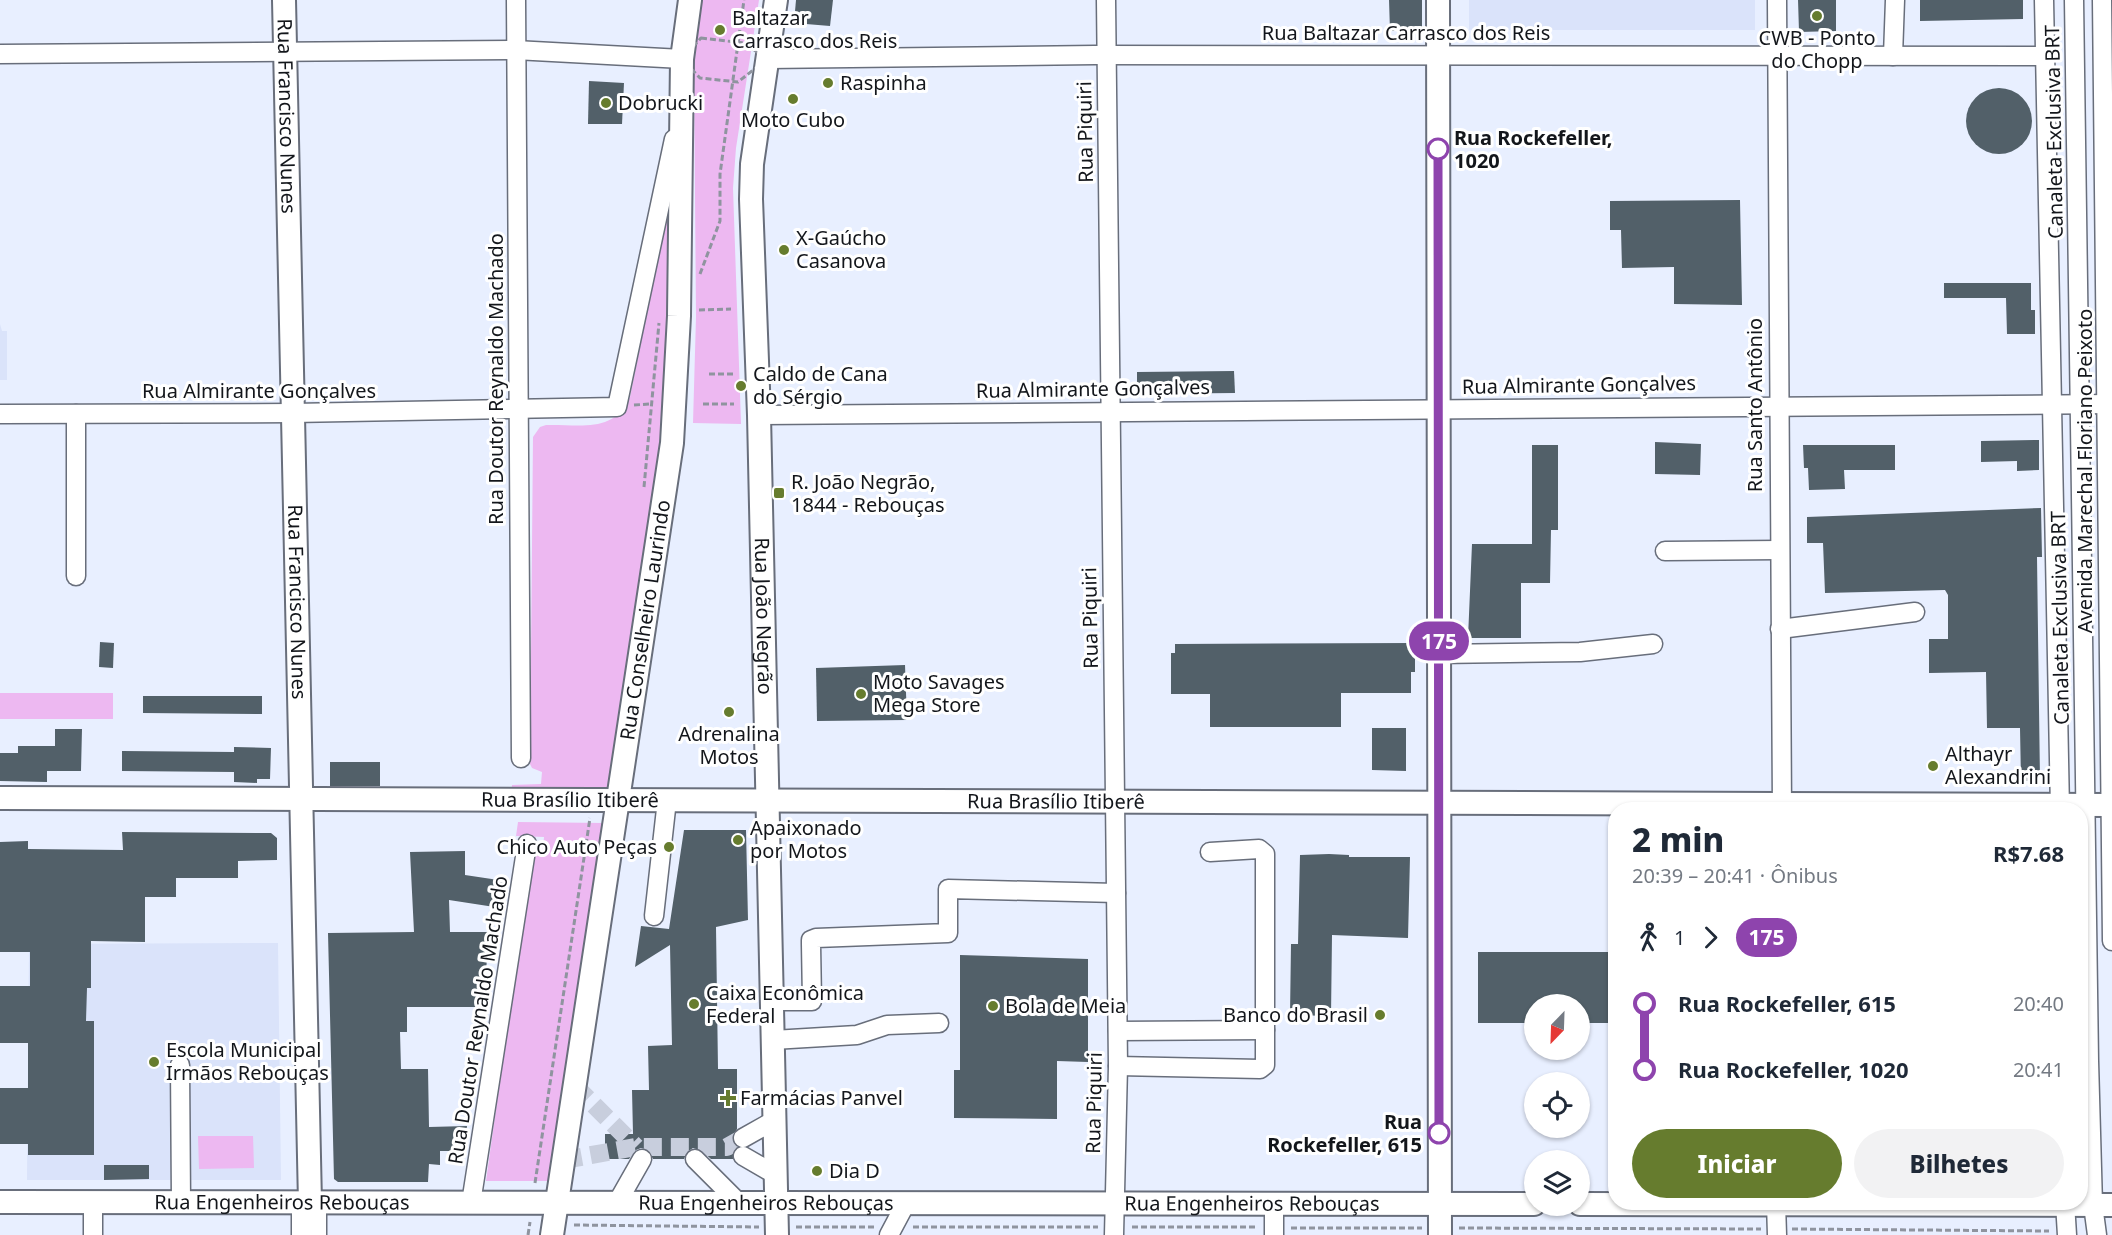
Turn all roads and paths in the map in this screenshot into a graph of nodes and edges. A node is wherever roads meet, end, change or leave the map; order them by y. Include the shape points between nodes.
1 (284, 0) edge
2 (516, 0) edge
3 (690, 0) edge
4 (744, 0) edge
5 (776, 0) edge
6 (1106, 0) edge
7 (1438, 0) edge
8 (1777, 0) edge
9 (1895, 0) edge
10 (2044, 0) edge
11 (2074, 0) edge
12 (2106, 8) edge
13 (701, 38) dead end
14 (738, 42) junction
15 (744, 43) dead end
16 (515, 50) junction
17 (285, 52) junction
18 (0, 54) edge
19 (1107, 55) junction
20 (1438, 55) junction
21 (1777, 56) junction
22 (1893, 56) junction
23 (2045, 56) junction
24 (2107, 56) edge
25 (682, 59) junction
26 (767, 59) junction
27 (700, 78) dead end
28 (732, 81) junction
29 (738, 82) dead end
30 (680, 114) junction
31 (699, 277) dead end
32 (699, 299) dead end
33 (731, 309) dead end
34 (662, 319) dead end
35 (709, 374) dead end
36 (733, 374) dead end
37 (2050, 403) junction
38 (2080, 403) junction
39 (703, 404) dead end
40 (734, 404) dead end
41 (2110, 404) edge
42 (1778, 405) junction
43 (1438, 409) junction
44 (519, 410) junction
45 (1110, 411) junction
46 (293, 413) junction
47 (0, 414) edge
48 (76, 414) junction
49 (759, 415) junction
50 (643, 496) dead end
51 (1779, 550) junction
52 (1665, 551) dead end
53 (76, 576) dead end
54 (1915, 612) dead end
55 (1780, 629) junction
56 (1653, 644) dead end
57 (1439, 654) junction
58 (521, 758) dead end
59 (0, 798) edge
60 (301, 799) junction
61 (619, 800) junction
62 (667, 800) junction
63 (767, 801) junction
64 (1115, 802) junction
65 (1782, 802) edge
66 (2060, 802) edge
67 (2086, 802) edge
68 (1439, 803) junction
69 (1608, 805) edge
70 (2088, 805) edge
71 (2111, 806) edge
72 (589, 828) dead end
73 (527, 844) dead end
74 (1210, 852) dead end
75 (2088, 852) edge
76 (1116, 893) junction
77 (654, 916) dead end
78 (2112, 941) edge
79 (772, 1001) junction
80 (939, 1023) dead end
81 (1265, 1030) junction
82 (1118, 1031) junction
83 (773, 1040) junction
84 (180, 1065) dead end
85 (1118, 1066) junction
86 (775, 1120) junction
87 (642, 1159) dead end
88 (695, 1159) dead end
89 (776, 1176) junction
90 (534, 1189) dead end
91 (0, 1202) edge
92 (181, 1202) junction
93 (93, 1203) junction
94 (309, 1203) junction
95 (471, 1203) junction
96 (556, 1203) junction
97 (617, 1203) junction
98 (739, 1203) junction
99 (777, 1203) junction
100 (906, 1203) junction
101 (1115, 1204) junction
102 (1274, 1204) junction
103 (1439, 1204) junction
104 (1524, 1204) edge
105 (1590, 1204) edge
106 (1608, 1204) edge
107 (2088, 1205) edge
108 (2103, 1205) edge
109 (1776, 1210) edge
110 (2065, 1210) edge
111 (530, 1225) dead end
112 (573, 1225) dead end
113 (798, 1227) dead end
114 (1094, 1227) dead end
115 (767, 1231) edge
116 (891, 1231) edge
117 (1449, 1231) edge
118 (1777, 1231) edge
119 (93, 1235) edge
120 (301, 1235) edge
121 (316, 1235) edge
122 (528, 1235) edge
123 (552, 1235) edge
124 (1114, 1235) edge
125 (1275, 1235) edge
126 (2053, 1235) edge
127 (2067, 1235) edge
128 (2097, 1235) edge

1 - 17 main road, Rua Francisco Nunes
2 - 16 street, Rua Doutor Reynaldo Machado
3 - 25 main road, Rua Conselheiro Laurindo
4 - 14 path
5 - 26 main road, Rua João Negrão
6 - 19 street, Rua Piquiri
7 - 20 main road
8 - 21 street, Rua Santo Antônio
9 - 22 street
10 - 23 street, Avenida Marechal Floriano Peixoto
11 - 38 street, Canaleta Exclusiva BRT
12 - 24 street, Avenida Marechal Floriano Peixoto
13 - 14 path
14 - 15 path
14 - 28 path
16 - 17 street
16 - 25 street
16 - 44 street, Rua Doutor Reynaldo Machado
17 - 18 street
17 - 46 main road, Rua Francisco Nunes
19 - 20 street, Rua Baltazar Carrasco dos Reis
19 - 26 street, Rua Baltazar Carrasco dos Reis
19 - 45 street, Rua Piquiri
20 - 21 street, Rua Baltazar Carrasco dos Reis
20 - 43 main road
21 - 22 street, Rua Baltazar Carrasco dos Reis
21 - 42 street, Rua Santo Antônio
22 - 23 street, Rua Baltazar Carrasco dos Reis
23 - 37 street, Avenida Marechal Floriano Peixoto
24 - 41 street, Avenida Marechal Floriano Peixoto
25 - 30 main road, Rua Conselheiro Laurindo
26 - 49 main road, Rua João Negrão via 752,164 751,200
27 - 28 path
28 - 29 path
28 - 31 path via 720,174 720,221
30 - 44 street, Rua Almirante Gonçalves via 617,407
30 - 61 main road, Rua Conselheiro Laurindo via 679,316 672,443
32 - 33 path via 698,311
34 - 50 path via 657,327
35 - 36 path
37 - 38 street, Rua Almirante Gonçalves
37 - 42 street, Rua Almirante Gonçalves
37 - 66 street, Avenida Marechal Floriano Peixoto
38 - 41 street, Rua Almirante Gonçalves
38 - 67 street, Canaleta Exclusiva BRT
39 - 40 path
41 - 71 street, Avenida Marechal Floriano Peixoto
42 - 43 street, Rua Almirante Gonçalves
42 - 51 street, Rua Santo Antônio
43 - 45 street, Rua Almirante Gonçalves
43 - 57 main road
44 - 46 street, Rua Almirante Gonçalves
44 - 58 street, Rua Doutor Reynaldo Machado
45 - 49 street, Rua Almirante Gonçalves
45 - 64 street, Rua Piquiri
46 - 48 street, Rua Almirante Gonçalves
46 - 60 main road, Rua Francisco Nunes
47 - 48 street, Rua Almirante Gonçalves
48 - 53 street
49 - 63 main road, Rua João Negrão
51 - 52 street
51 - 55 street, Rua Santo Antônio
54 - 55 street
55 - 65 street, Rua Santo Antônio
56 - 57 street via 1580,652
57 - 68 main road
59 - 60 main road, Rua Brasílio Itiberê
60 - 61 main road, Rua Brasílio Itiberê
60 - 94 main road, Rua Francisco Nunes
61 - 62 main road, Rua Brasílio Itiberê
61 - 96 main road, Rua Conselheiro Laurindo
62 - 63 main road, Rua Brasílio Itiberê
62 - 77 street
63 - 64 main road, Rua Brasílio Itiberê
63 - 79 main road, Rua João Negrão
64 - 68 main road, Rua Brasílio Itiberê
64 - 76 street, Rua Piquiri
68 - 69 main road, Rua Brasílio Itiberê
68 - 103 main road
70 - 71 main road, Rua Brasílio Itiberê
71 - 78 street, Avenida Marechal Floriano Peixoto
72 - 90 path
73 - 95 street, Rua Doutor Reynaldo Machado
74 - 81 street via 1260,849 1264,854
75 - 108 street, Canaleta Exclusiva BRT
76 - 79 street via 948,889 948,933 816,938 812,940 812,1001
76 - 82 street, Rua Piquiri
79 - 83 main road, Rua João Negrão
80 - 83 street via 887,1025 857,1035
81 - 82 street
81 - 85 street via 1265,1065 1260,1070
82 - 85 street, Rua Piquiri
83 - 86 main road, Rua João Negrão
84 - 92 street
85 - 101 street, Rua Piquiri
86 - 89 main road, Rua João Negrão
86 - 89 street via 743,1147
87 - 97 street
88 - 98 street
89 - 99 main road, Rua João Negrão
91 - 93 main road, Rua Engenheiros Rebouças
92 - 93 main road, Rua Engenheiros Rebouças
92 - 94 main road, Rua Engenheiros Rebouças
93 - 119 street
94 - 95 main road, Rua Engenheiros Rebouças
94 - 120 street
94 - 121 street
95 - 96 main road, Rua Engenheiros Rebouças
96 - 97 main road, Rua Engenheiros Rebouças
96 - 123 main road, Rua Conselheiro Laurindo
97 - 98 main road, Rua Engenheiros Rebouças
98 - 99 main road, Rua Engenheiros Rebouças
99 - 100 main road, Rua Engenheiros Rebouças
99 - 115 main road, Rua João Negrão
100 - 101 main road, Rua Engenheiros Rebouças
100 - 116 street
101 - 102 main road, Rua Engenheiros Rebouças
101 - 124 street, Rua Piquiri
102 - 103 main road, Rua Engenheiros Rebouças
102 - 125 street
103 - 104 main road, Rua Engenheiros Rebouças
103 - 117 main road
105 - 106 main road
107 - 108 main road
108 - 128 street, Canaleta Exclusiva BRT
109 - 118 street
110 - 127 street
111 - 122 path
112 - 115 path
113 - 116 path
114 - 116 path
117 - 118 path
118 - 126 path via 2048,1230

